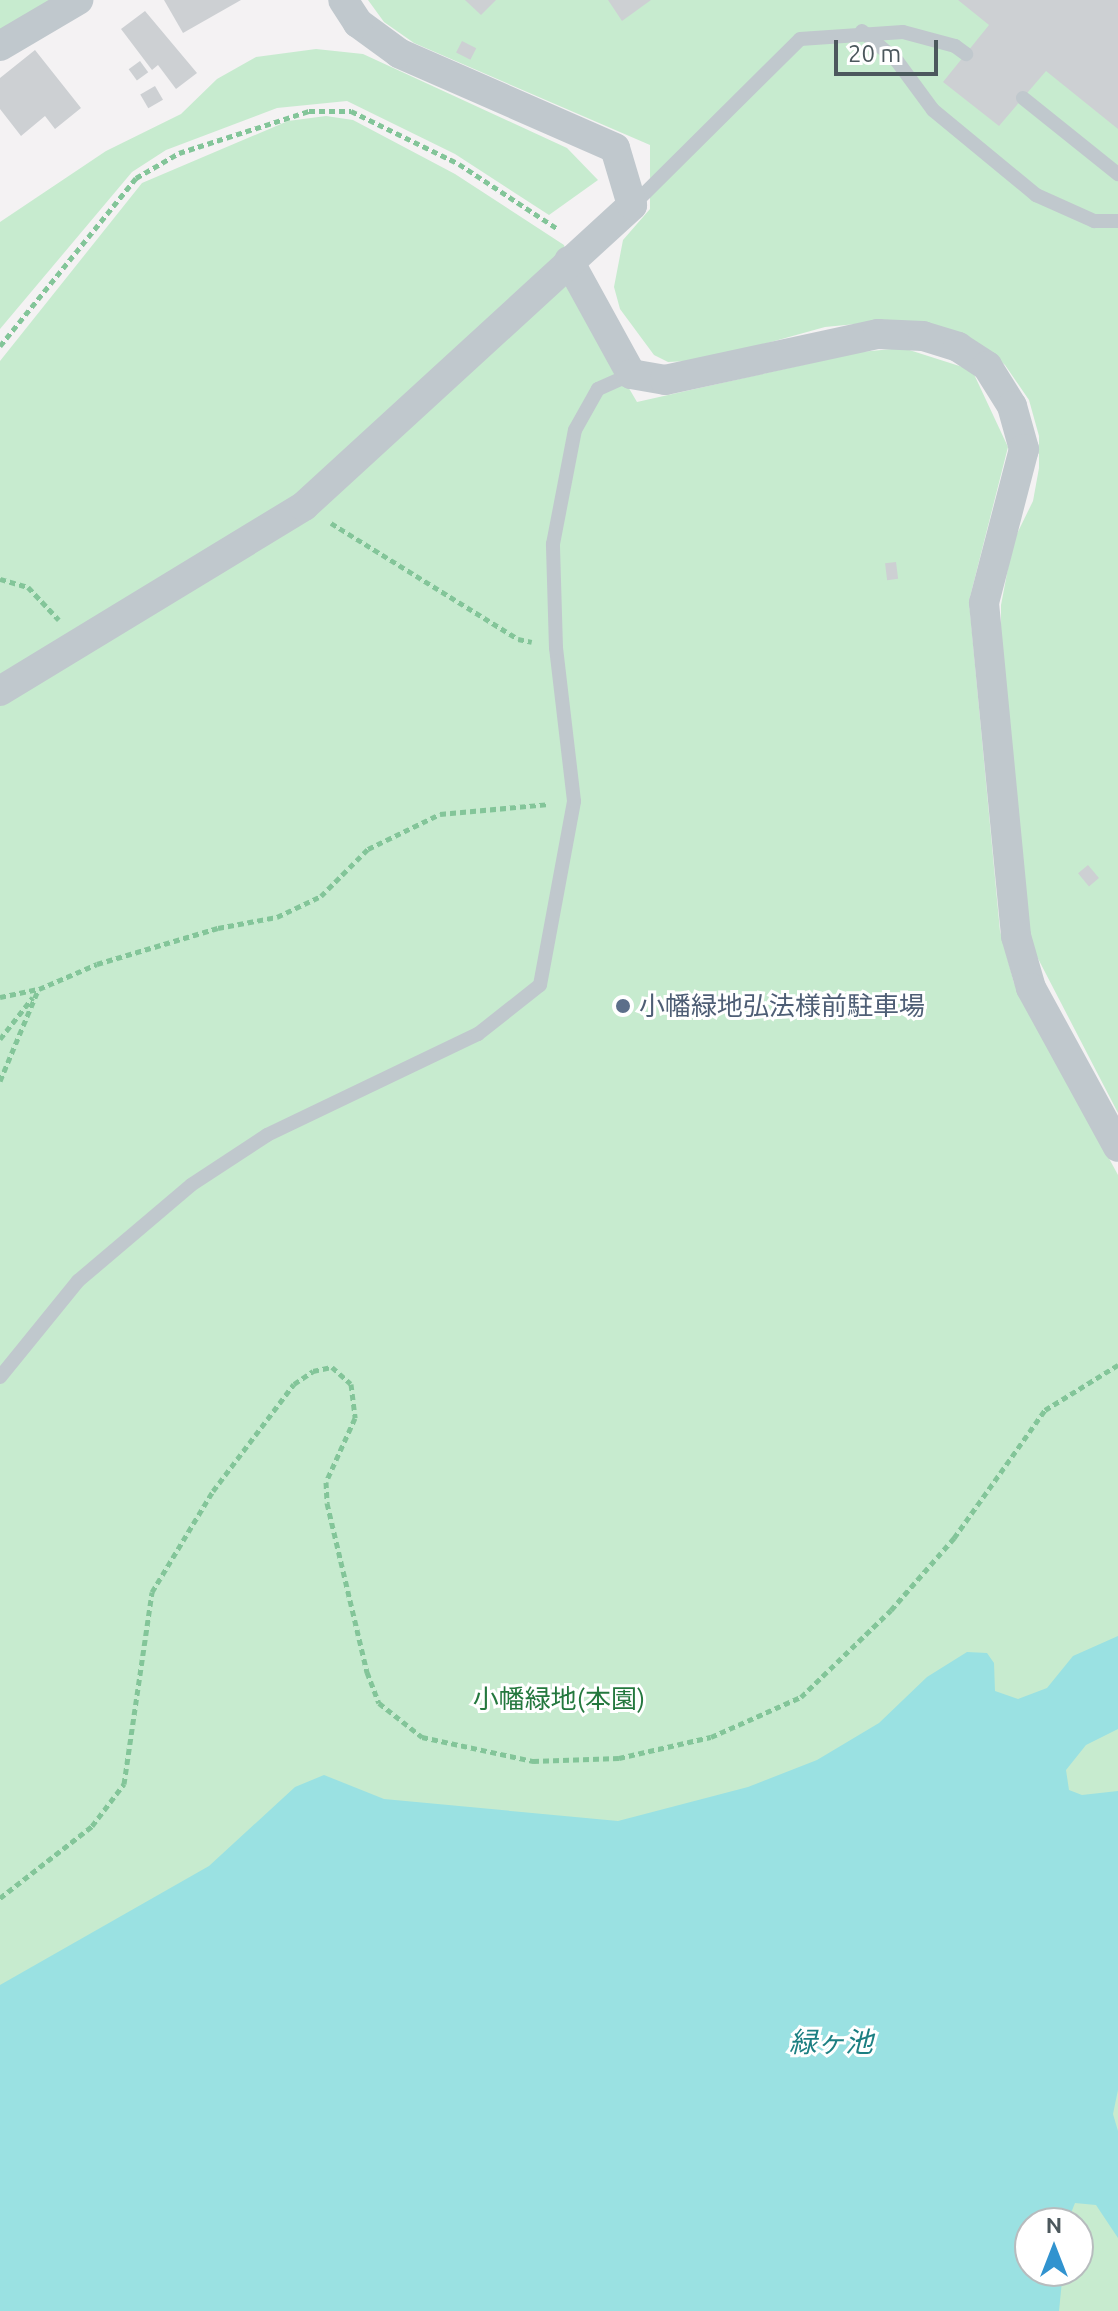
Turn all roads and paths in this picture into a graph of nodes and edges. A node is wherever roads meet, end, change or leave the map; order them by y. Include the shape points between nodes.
1 (78, 0) edge
2 (343, 0) edge
3 (862, 31) junction
4 (0, 46) edge
5 (966, 54) dead end
6 (1023, 98) dead end
7 (1118, 174) edge
8 (632, 205) junction
9 (1118, 221) edge
10 (578, 252) junction
11 (0, 346) edge
12 (631, 374) junction
13 (304, 506) junction
14 (0, 579) edge
15 (79, 647) junction
16 (556, 648) junction
17 (0, 691) edge
18 (574, 801) junction
19 (39, 989) junction
20 (0, 997) edge
21 (0, 1039) edge
22 (0, 1081) edge
23 (1118, 1147) edge
24 (1118, 1365) edge
25 (0, 1377) edge
26 (0, 1898) edge

1 - 4 street
2 - 8 street via 358,23 399,53 615,148
3 - 5 lane via 903,32
3 - 8 lane via 800,39
3 - 9 lane via 897,61 933,110 1036,195 1094,221
6 - 7 lane
8 - 10 street
10 - 11 path via 459,164 351,111 309,111 266,120 179,153 136,178
10 - 12 street
10 - 13 street
12 - 16 lane via 598,389 575,430 553,544
12 - 23 street via 665,380 878,334 923,336 958,347 987,366 1012,406 1024,449 984,603 1016,936 1031,988
13 - 15 street
13 - 16 path via 518,639
14 - 15 path via 28,587 45,601
15 - 17 street
16 - 18 lane
18 - 19 path via 440,814 368,849 321,896 277,917 218,928 97,964
18 - 25 lane via 540,985 478,1034 267,1135 191,1185 78,1281
19 - 20 path
19 - 21 path
19 - 22 path
24 - 26 path via 1045,1410 954,1538 891,1610 801,1697 711,1737 619,1758 533,1761 422,1737 379,1703 327,1503 326,1482 355,1418 351,1384 332,1367 313,1371 294,1384 219,1482 186,1528 152,1592 124,1784 92,1826

